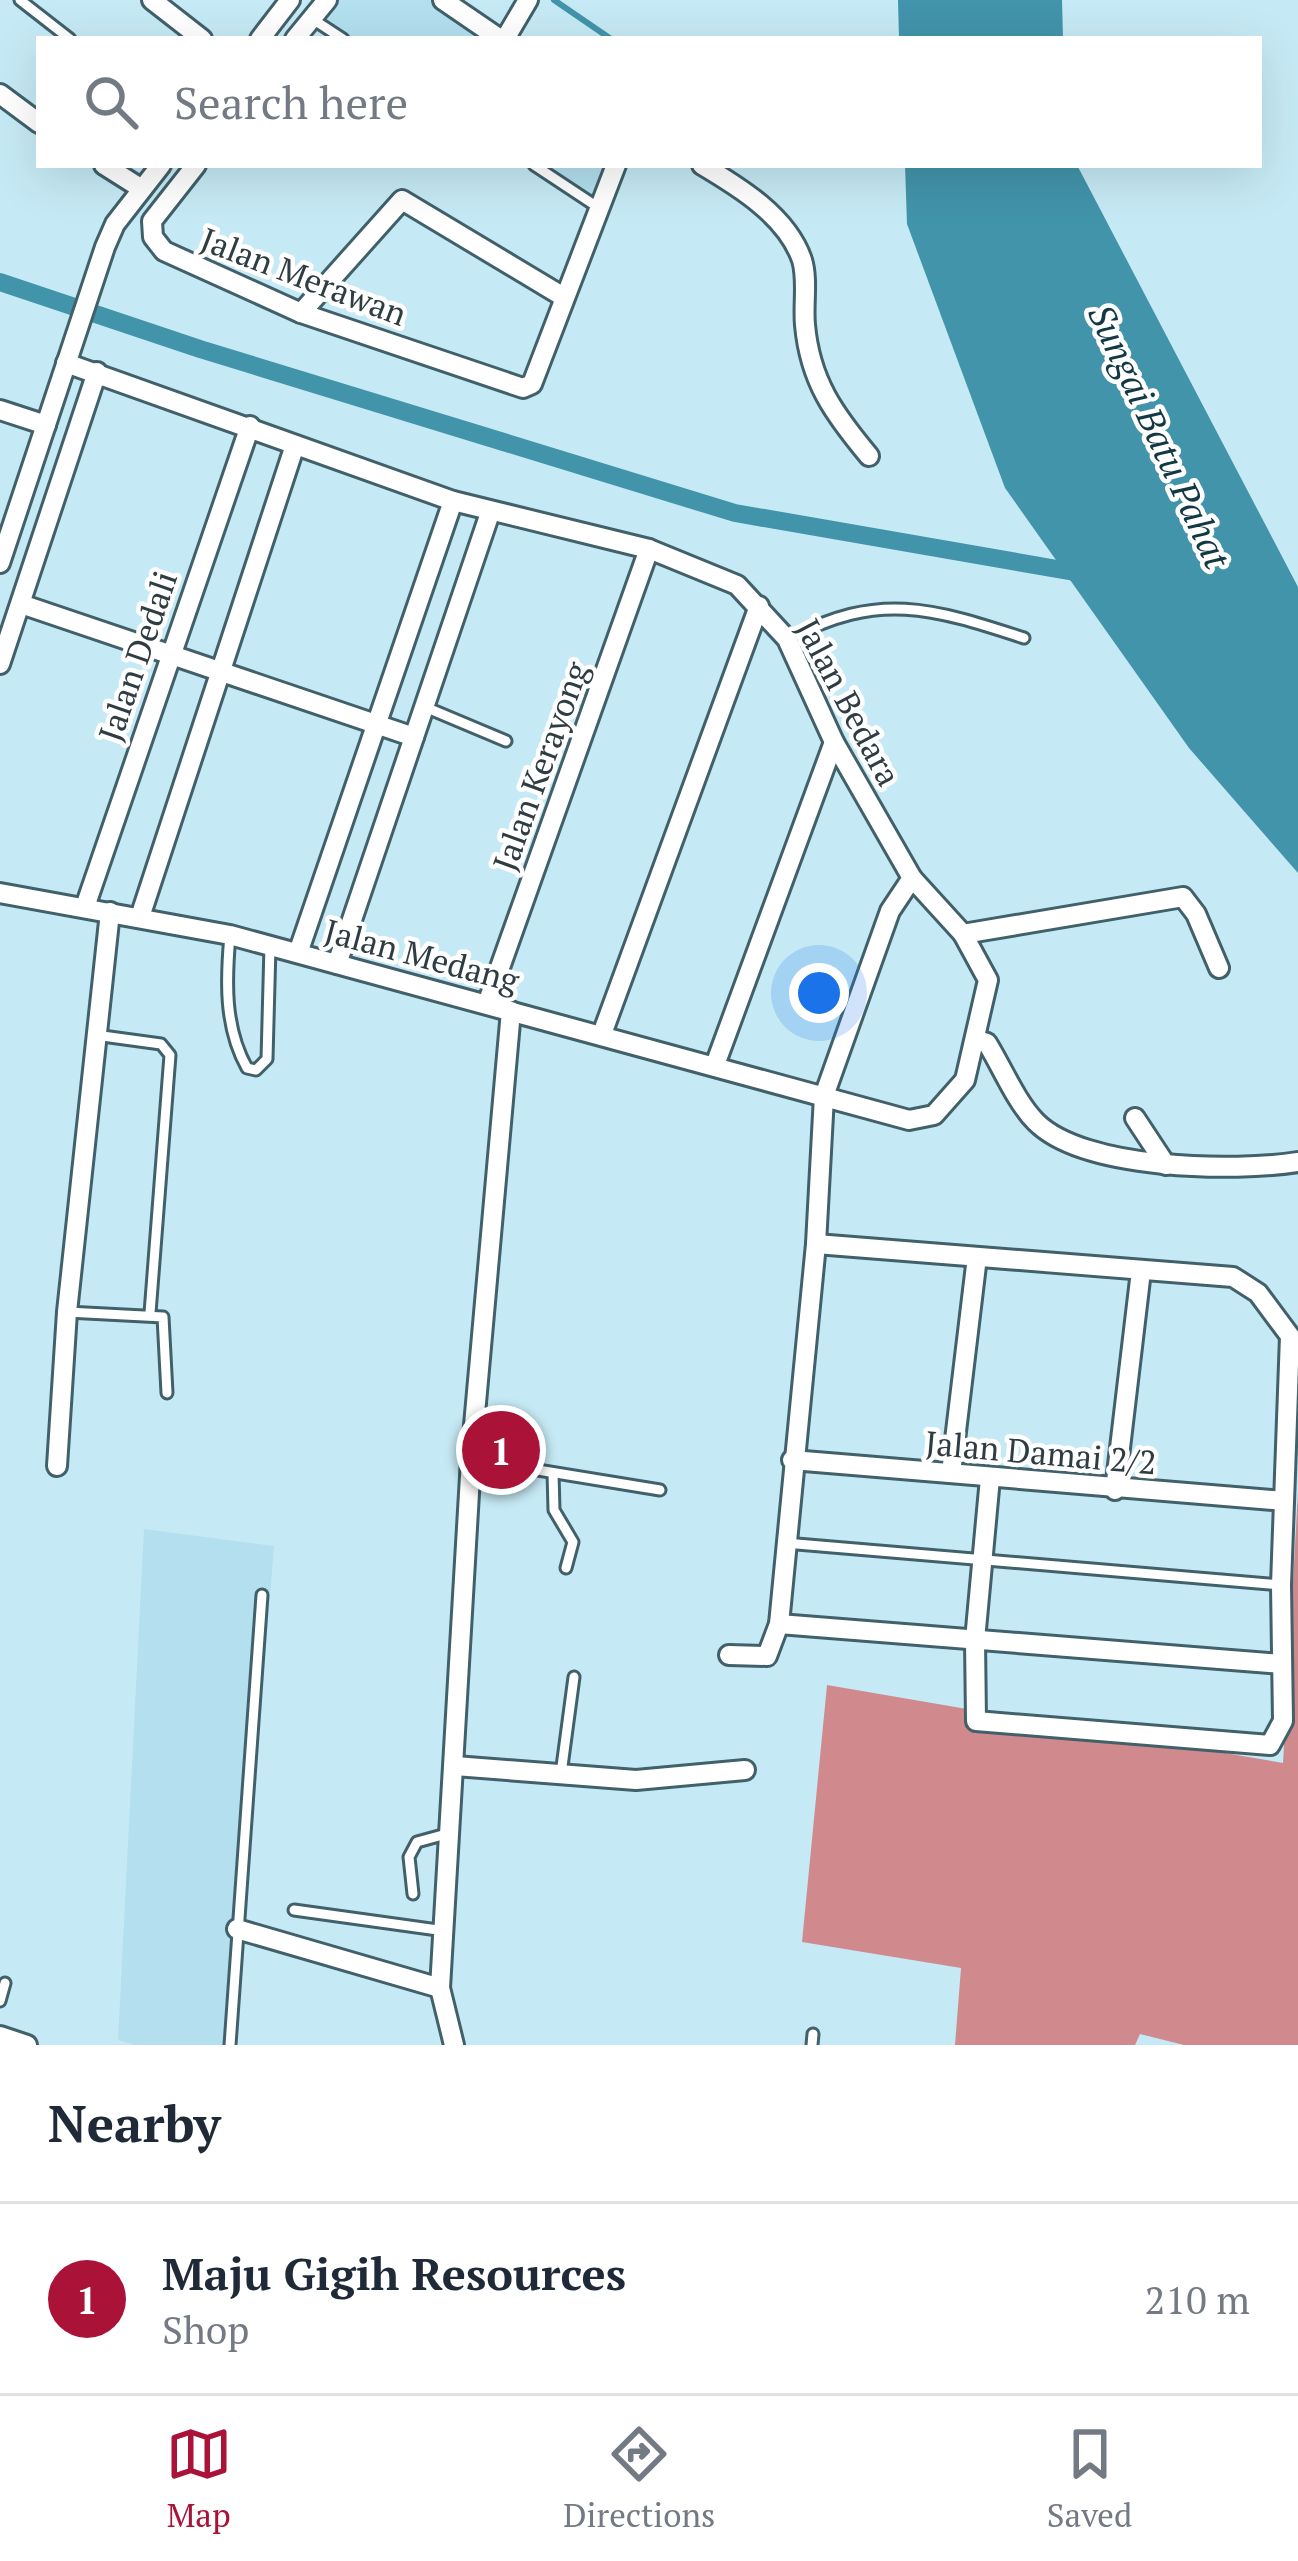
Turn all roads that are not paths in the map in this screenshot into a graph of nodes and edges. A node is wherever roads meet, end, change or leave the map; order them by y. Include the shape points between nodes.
1 (20, 0) edge
2 (152, 0) edge
3 (290, 0) edge
4 (327, 0) edge
5 (443, 0) edge
6 (528, 0) edge
7 (311, 18) junction
8 (66, 36) edge
9 (198, 36) edge
10 (262, 36) edge
11 (297, 36) edge
12 (338, 36) edge
13 (497, 36) edge
14 (504, 36) edge
15 (0, 94) edge
16 (0, 110) edge
17 (33, 120) edge
18 (109, 168) edge
19 (159, 168) edge
20 (194, 168) edge
21 (539, 168) edge
22 (615, 168) edge
23 (707, 168) edge
24 (142, 189) junction
25 (596, 206) junction
26 (115, 224) junction
27 (150, 228) junction
28 (562, 296) junction
29 (301, 313) junction
30 (66, 363) junction
31 (97, 373) junction
32 (0, 410) edge
33 (46, 425) junction
34 (250, 425) junction
35 (294, 448) junction
36 (868, 456) dead end
37 (453, 501) junction
38 (490, 513) junction
39 (650, 549) junction
40 (0, 563) edge
41 (21, 604) junction
42 (760, 606) junction
43 (1024, 638) dead end
44 (788, 640) junction
45 (167, 654) junction
46 (0, 664) edge
47 (220, 672) junction
48 (425, 707) junction
49 (375, 727) junction
50 (415, 737) junction
51 (506, 741) dead end
52 (834, 742) junction
53 (912, 878) junction
54 (0, 893) edge
55 (85, 907) junction
56 (110, 912) junction
57 (140, 917) junction
58 (963, 934) junction
59 (230, 935) junction
60 (270, 946) junction
61 (298, 953) junction
62 (337, 964) junction
63 (1219, 968) dead end
64 (487, 1004) junction
65 (512, 1011) junction
66 (602, 1034) junction
67 (95, 1035) junction
68 (978, 1040) junction
69 (716, 1065) junction
70 (824, 1096) junction
71 (1135, 1118) dead end
72 (1298, 1162) edge
73 (1166, 1165) junction
74 (816, 1244) junction
75 (977, 1257) junction
76 (1141, 1271) junction
77 (67, 1312) junction
78 (150, 1313) junction
79 (167, 1393) dead end
80 (471, 1459) junction
81 (792, 1460) junction
82 (57, 1466) dead end
83 (553, 1473) junction
84 (951, 1473) junction
85 (990, 1478) junction
86 (660, 1490) dead end
87 (1115, 1490) junction
88 (1284, 1501) junction
89 (784, 1542) junction
90 (981, 1560) junction
91 (566, 1568) dead end
92 (1281, 1585) junction
93 (262, 1595) dead end
94 (779, 1624) junction
95 (975, 1640) junction
96 (729, 1655) dead end
97 (1282, 1664) junction
98 (574, 1677) dead end
99 (454, 1766) junction
100 (746, 1770) dead end
101 (561, 1774) junction
102 (450, 1833) junction
103 (412, 1894) dead end
104 (294, 1910) dead end
105 (237, 1929) junction
106 (445, 1931) junction
107 (5, 1983) dead end
108 (440, 1988) junction
109 (0, 2001) edge
110 (0, 2036) edge
111 (28, 2045) edge
112 (230, 2045) edge
113 (454, 2045) edge

1 - 8 lane
2 - 9 street
3 - 10 street
4 - 7 street
5 - 13 street
6 - 14 street
7 - 11 street
7 - 12 lane
15 - 17 street
16 - 17 street
18 - 24 street
19 - 24 street
20 - 27 street, Jalan Merawan
21 - 25 lane
22 - 25 street
23 - 36 street via 778,221 802,260 814,373 825,404
24 - 26 street
25 - 28 street
26 - 27 street
26 - 30 street
27 - 29 street, Jalan Merawan via 177,260
28 - 29 street, Jalan Merawan via 532,384 523,388
28 - 29 street via 402,200
30 - 31 street, Jalan Bedara
30 - 33 street
31 - 34 street, Jalan Bedara
31 - 41 street
32 - 33 street
33 - 40 street
34 - 35 street, Jalan Bedara
34 - 45 street, Jalan Dedali
35 - 37 street, Jalan Bedara
35 - 47 street
37 - 38 street, Jalan Bedara
37 - 49 street
38 - 39 street, Jalan Bedara
38 - 48 street
39 - 42 street, Jalan Bedara via 712,572
39 - 64 street, Jalan Kerayong
41 - 45 street
41 - 46 street
42 - 44 street, Jalan Bedara
42 - 66 street
43 - 44 lane via 946,612 885,605 828,618
44 - 52 street, Jalan Bedara
45 - 47 street
45 - 55 street, Jalan Dedali
47 - 49 street
47 - 57 street
48 - 50 street
48 - 51 lane
49 - 50 street
49 - 61 street
50 - 62 street
52 - 53 street, Jalan Bedara
52 - 69 street
53 - 58 street, Jalan Bedara
53 - 70 street via 890,910
54 - 55 street, Jalan Medang
55 - 56 street, Jalan Medang
56 - 57 street, Jalan Medang
56 - 67 street
57 - 59 street, Jalan Medang
58 - 63 street via 1183,897
58 - 68 street, Jalan Bedara via 988,980
59 - 60 street, Jalan Medang
59 - 60 lane via 226,1002 241,1058 256,1070 266,1059
60 - 61 street, Jalan Medang
61 - 62 street, Jalan Medang
62 - 64 street, Jalan Medang
64 - 65 street, Jalan Medang
65 - 66 street, Jalan Medang
65 - 80 street
66 - 69 street, Jalan Medang
67 - 77 street
67 - 78 lane via 161,1044 170,1054
68 - 70 street, Jalan Bedara via 965,1080 934,1115 909,1120
68 - 73 street via 1036,1122 1090,1148
69 - 70 street, Jalan Medang
70 - 74 street
71 - 73 street
72 - 73 street
74 - 75 street
74 - 81 street
75 - 76 street
75 - 84 street
76 - 87 street
76 - 88 street via 1233,1277 1258,1293 1290,1336
77 - 78 lane
77 - 82 street
78 - 79 lane via 166,1324
80 - 83 lane
80 - 99 street
81 - 84 street, Jalan Damai 2/2
81 - 89 street
83 - 86 lane
83 - 91 lane via 554,1510 573,1542
84 - 85 street, Jalan Damai 2/2
85 - 87 street, Jalan Damai 2/2
85 - 90 street
87 - 88 street, Jalan Damai 2/2
88 - 92 street
89 - 90 lane
89 - 94 street
90 - 92 lane
90 - 95 street
92 - 97 street
93 - 105 lane
94 - 95 street
94 - 96 street via 766,1656
95 - 97 street
95 - 97 street via 973,1706 983,1724 1270,1745 1283,1720
98 - 101 lane
99 - 101 street
99 - 102 street
100 - 101 street via 671,1780
102 - 103 lane via 417,1842 409,1857
102 - 106 street
104 - 106 lane
105 - 108 street
105 - 112 lane
106 - 108 street
107 - 109 lane
108 - 113 street
110 - 111 street

